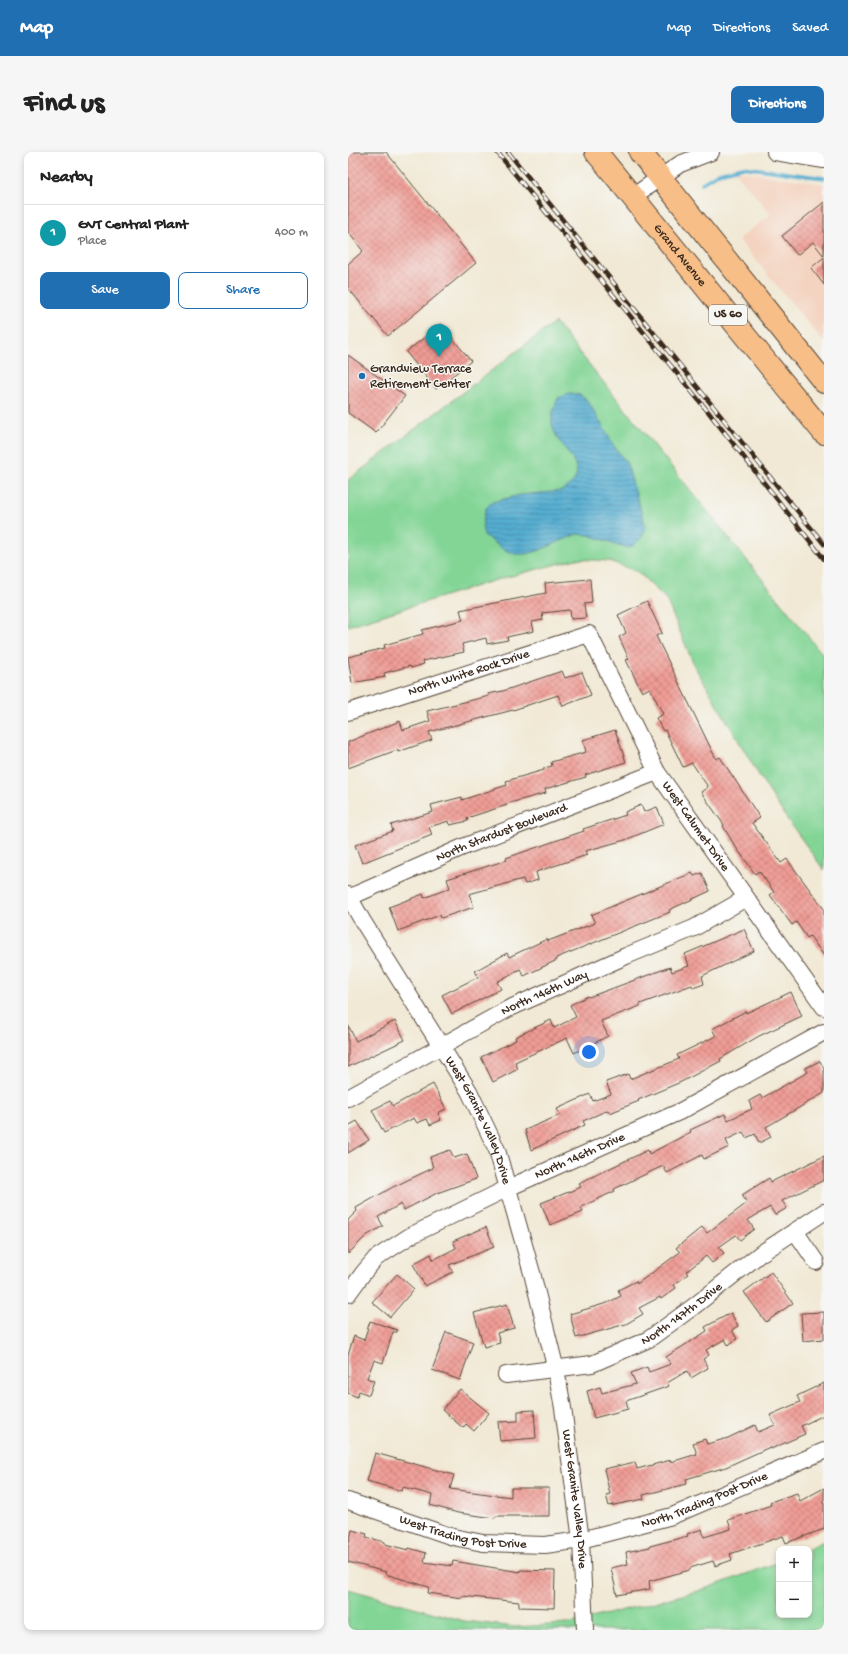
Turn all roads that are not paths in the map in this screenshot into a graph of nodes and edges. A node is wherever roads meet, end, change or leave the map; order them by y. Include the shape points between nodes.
1 (596, 152) edge
2 (640, 152) edge
3 (711, 152) edge
4 (775, 152) edge
5 (824, 160) edge
6 (660, 178) junction
7 (632, 198) junction
8 (824, 382) edge
9 (824, 433) edge
10 (589, 634) joint
11 (348, 712) edge
12 (657, 772) junction
13 (348, 896) edge
14 (746, 898) junction
15 (824, 1006) edge
16 (824, 1032) edge
17 (441, 1046) junction
18 (348, 1098) edge
19 (508, 1188) junction
20 (824, 1212) edge
21 (795, 1231) junction
22 (816, 1262) dead end
23 (348, 1294) edge
24 (556, 1370) junction
25 (506, 1375) dead end
26 (824, 1451) edge
27 (348, 1501) edge
28 (582, 1540) junction
29 (585, 1630) edge

1 - 7 highway, Grand Avenue / US 60
2 - 6 highway, US 60
3 - 6 street via 680,164
4 - 5 street
6 - 7 street
6 - 8 highway, US 60
7 - 9 highway, Grand Avenue / US 60
10 - 11 street, North White Rock Drive
10 - 12 street, West Calumet Drive
12 - 13 street, North Stardust Boulevard via 463,847
12 - 14 street, West Calumet Drive
13 - 17 street, West Granite Valley Drive
14 - 15 street, West Calumet Drive
14 - 17 street, North 146th Way via 694,928 508,1009
16 - 19 street, North 146th Drive via 678,1112
17 - 18 street, North 146th Way
17 - 19 street, West Granite Valley Drive via 469,1091 497,1150
19 - 23 street, North 146th Drive via 410,1236 376,1258
19 - 24 street, West Granite Valley Drive
20 - 21 street, North 147th Drive
21 - 22 street
21 - 24 street, North 147th Drive via 760,1254 649,1339 592,1364
24 - 25 street
24 - 28 street, West Granite Valley Drive
26 - 28 street, North Trading Post Drive via 672,1516
27 - 28 street, West Trading Post Drive via 453,1537 482,1543 545,1545
28 - 29 street, West Granite Valley Drive

